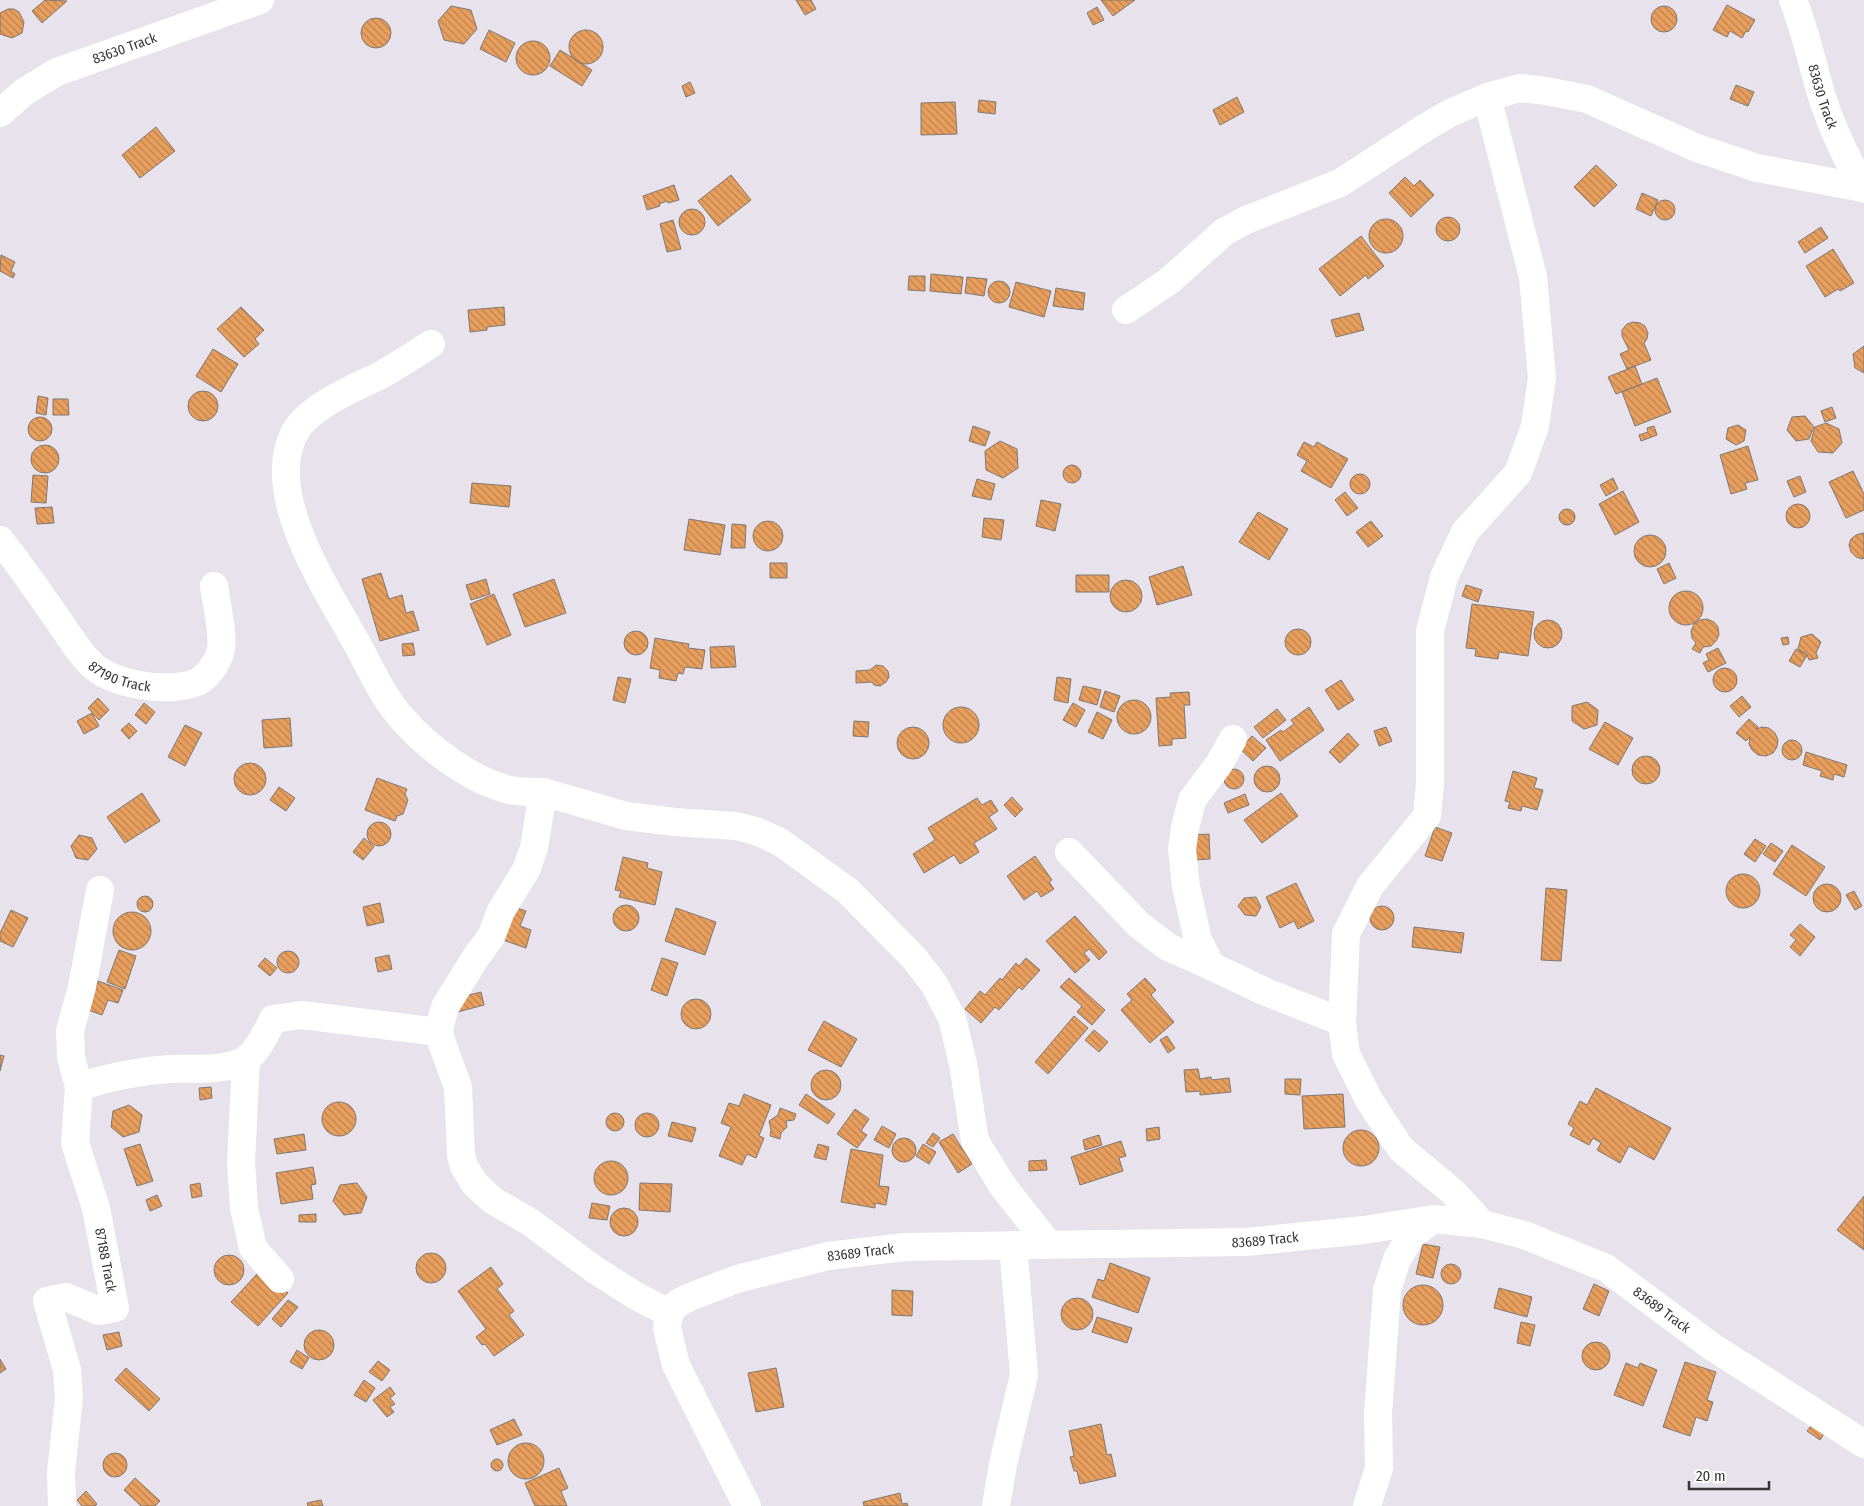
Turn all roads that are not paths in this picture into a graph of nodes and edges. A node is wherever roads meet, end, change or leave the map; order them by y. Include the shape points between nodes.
1 (260, 0) edge
2 (1799, 8) edge
3 (24, 92) junction
4 (1487, 97) junction
5 (0, 113) edge
6 (0, 135) edge
7 (1864, 188) edge
8 (1126, 310) dead end
9 (431, 344) dead end
10 (0, 540) edge
11 (214, 586) dead end
12 (1233, 739) dead end
13 (543, 792) junction
14 (1070, 852) dead end
15 (100, 890) dead end
16 (1211, 966) junction
17 (1342, 1022) junction
18 (439, 1032) junction
19 (246, 1060) junction
20 (79, 1087) junction
21 (1434, 1219) junction
22 (1482, 1224) junction
23 (1013, 1245) junction
24 (1049, 1245) junction
25 (280, 1279) dead end
26 (669, 1313) junction
27 (1864, 1444) edge
28 (62, 1506) edge
29 (747, 1506) edge
30 (996, 1506) edge
31 (1367, 1506) edge

1 - 3 street, 83630 Track via 57,72
2 - 7 street, 83630 Track via 1822,98 1836,134
3 - 5 street, 83630 Track
3 - 6 street
4 - 7 street via 1520,88 1587,99 1697,148 1732,160 1757,168
4 - 8 street via 1442,117 1340,183 1224,232 1169,281
4 - 17 street via 1534,277 1541,388 1535,426 1518,473 1465,532 1444,577 1430,631 1427,816 1370,886 1346,934
9 - 13 street via 340,395 314,412 296,430 286,460 286,480 292,507 300,536 314,566 399,716 474,777 515,791
10 - 11 street, 87190 Track via 91,664 112,677 153,688 199,682 214,667 222,641
12 - 16 street via 1192,800 1182,849 1186,887 1198,940
13 - 18 street via 534,848 526,870 501,911 491,936 445,1007
13 - 24 street via 626,816 736,826 756,831 780,842 848,891 914,958 934,984 952,1018 975,1141 1002,1185
14 - 16 street via 1139,924 1168,947
15 - 20 street via 82,987 70,1031 71,1057
16 - 17 street
17 - 22 street via 1346,1054 1369,1100 1401,1149 1453,1192
18 - 19 street via 302,1015 274,1019
18 - 26 street via 458,1087 461,1154 474,1183 492,1200 530,1222 595,1270
19 - 20 street via 221,1068 130,1073
19 - 25 street via 240,1162 244,1208 254,1248
20 - 28 street, 87188 Track via 76,1143 96,1208 115,1308 99,1311 66,1297 48,1301 67,1370 69,1398 61,1472
21 - 22 street, 83689 Track
21 - 24 street, 83689 Track via 1246,1242
21 - 31 street via 1412,1235 1397,1259 1387,1290 1378,1414 1379,1468
22 - 27 street, 83689 Track via 1524,1235 1606,1268 1711,1346
23 - 24 street, 83689 Track
23 - 26 street, 83689 Track via 905,1247 828,1256 738,1279 690,1297
23 - 30 street via 1024,1375
26 - 29 street via 667,1328 676,1365

